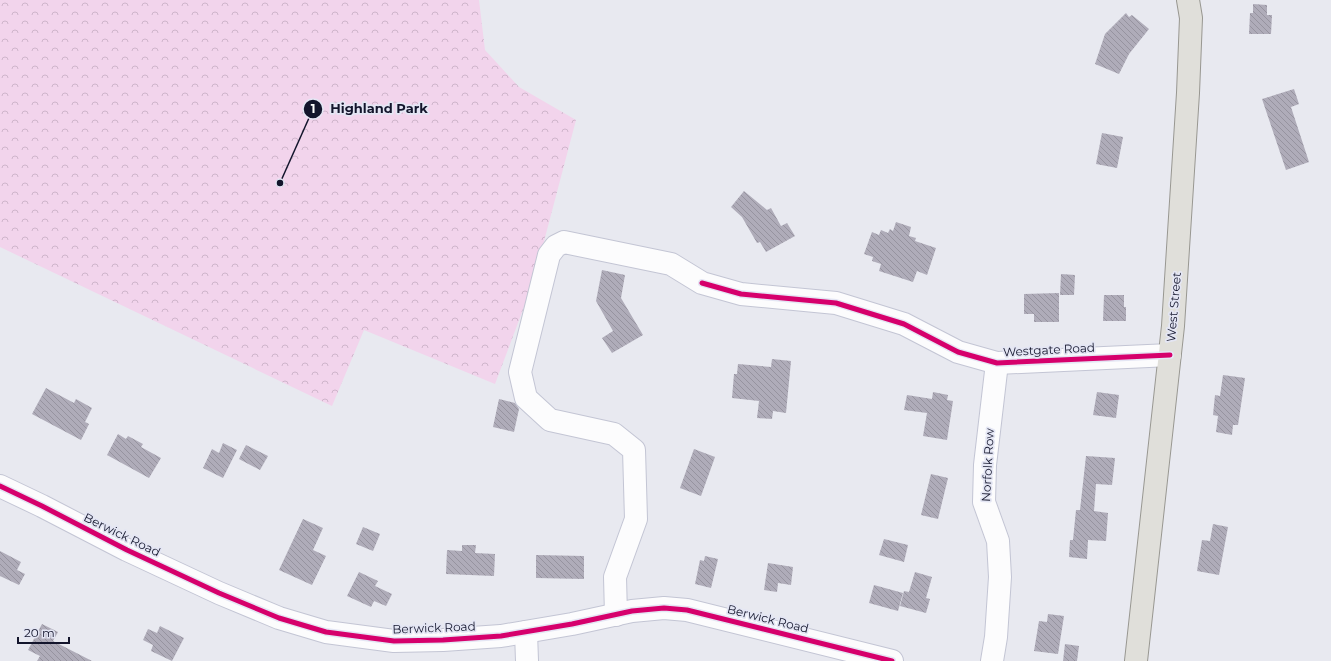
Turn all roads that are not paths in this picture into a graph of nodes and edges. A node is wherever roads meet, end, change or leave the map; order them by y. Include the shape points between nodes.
1 (1188, 0) edge
2 (1170, 355) junction
3 (997, 363) junction
4 (0, 486) edge
5 (616, 615) junction
6 (526, 632) junction
7 (527, 661) edge
8 (892, 661) edge
9 (992, 661) edge
10 (1136, 661) edge

1 - 2 main road, West Street via 1188,93
2 - 3 street, Westgate Road
2 - 10 main road, West Street
3 - 5 street, Westgate Road via 958,352 904,324 836,303 742,294 702,283 671,264 564,242 556,246 549,255 520,372 526,398 550,420 614,434 634,450 636,519 616,577
3 - 9 street, Norfolk Row via 984,502 998,541 1000,584
4 - 6 street, Berwick Road via 219,593 279,618 326,632 394,641 472,638
5 - 6 street, Berwick Road
5 - 8 street, Berwick Road via 664,608 687,610
6 - 7 street

